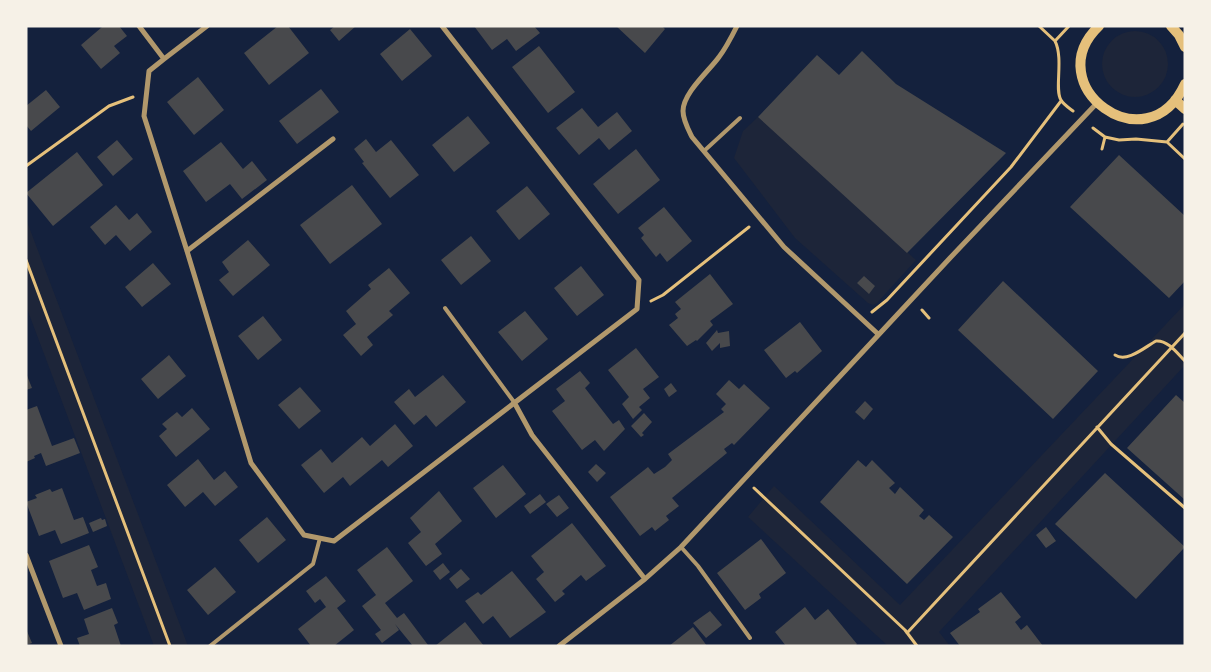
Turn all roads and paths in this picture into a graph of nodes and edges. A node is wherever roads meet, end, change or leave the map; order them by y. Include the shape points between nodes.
1 (139, 26) edge
2 (207, 26) edge
3 (442, 26) edge
4 (737, 26) edge
5 (1040, 26) edge
6 (1171, 26) edge
7 (1097, 27) edge
8 (1055, 41) dead end
9 (1185, 47) edge
10 (164, 59) junction
11 (1185, 84) edge
12 (146, 94) junction
13 (1175, 100) junction
14 (1061, 101) dead end
15 (1097, 103) junction
16 (1185, 109) edge
17 (740, 118) dead end
18 (1185, 122) edge
19 (1105, 137) dead end
20 (333, 139) dead end
21 (1102, 149) dead end
22 (704, 151) junction
23 (1185, 159) edge
24 (26, 166) edge
25 (760, 219) junction
26 (187, 251) junction
27 (26, 260) edge
28 (445, 308) dead end
29 (637, 309) junction
30 (922, 310) dead end
31 (872, 312) dead end
32 (930, 318) dead end
33 (1185, 333) edge
34 (878, 334) junction
35 (1171, 348) junction
36 (1115, 355) dead end
37 (1185, 361) edge
38 (514, 402) junction
39 (1097, 427) junction
40 (745, 479) junction
41 (1185, 508) edge
42 (320, 538) junction
43 (681, 547) junction
44 (26, 555) edge
45 (645, 579) junction
46 (907, 633) junction
47 (750, 638) dead end
48 (61, 646) edge
49 (170, 646) edge
50 (210, 646) edge
51 (559, 646) edge
52 (917, 646) edge

1 - 10 street
2 - 10 street
3 - 29 street via 639,280
4 - 22 street via 720,56 688,97 683,110 692,137
5 - 8 path
6 - 9 main road
7 - 15 main road via 1084,48 1081,66 1086,87
10 - 12 street via 149,70
11 - 13 main road
12 - 24 path via 109,106
12 - 26 street via 144,116
13 - 15 main road via 1157,114 1136,119 1115,115
13 - 16 main road
14 - 31 path via 1011,167 887,300
15 - 34 street
17 - 22 lane
18 - 23 path via 1167,142
19 - 21 path
20 - 26 street
22 - 25 street
25 - 29 path via 663,295
25 - 34 street via 784,247
26 - 42 street via 251,463 304,535
27 - 49 path
28 - 38 lane
29 - 38 street
30 - 32 path
33 - 35 path
34 - 40 street
35 - 36 path via 1160,340 1129,356
35 - 37 path
35 - 39 path
38 - 42 street via 334,541
38 - 45 street via 532,435
39 - 41 path via 1111,444
39 - 46 path
40 - 43 street
40 - 46 path
42 - 50 lane via 314,564
43 - 45 street
43 - 47 lane
44 - 48 street
45 - 51 street
46 - 52 path

